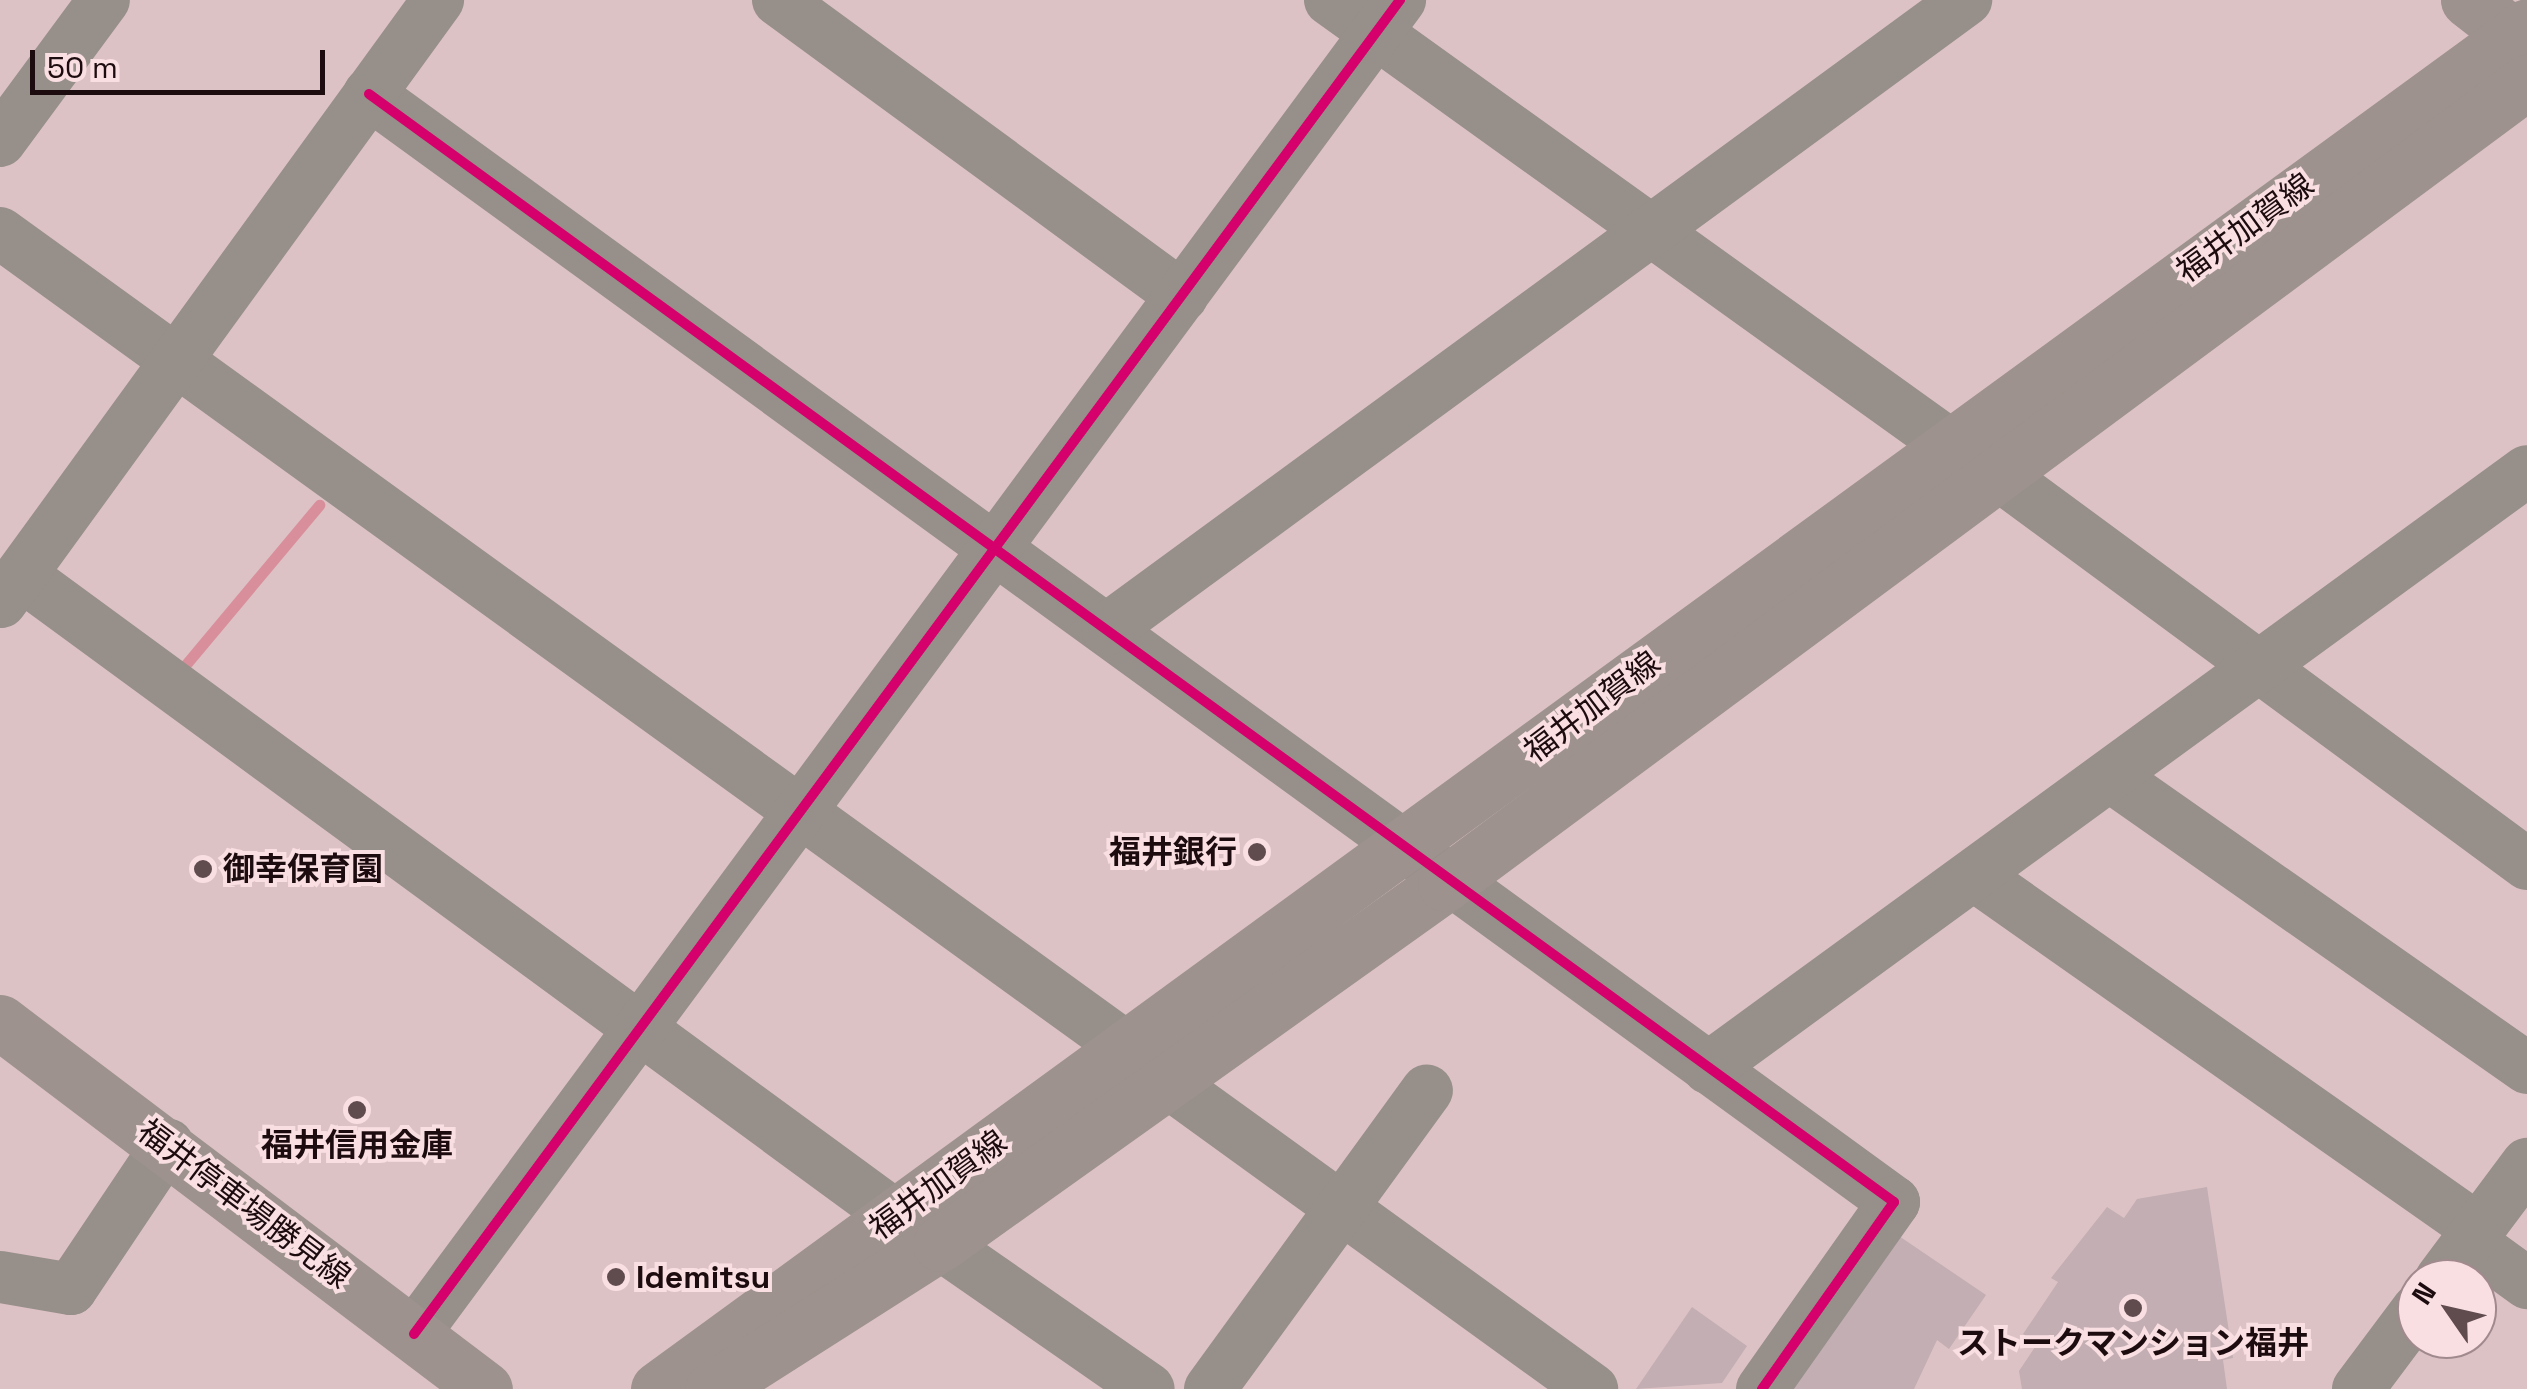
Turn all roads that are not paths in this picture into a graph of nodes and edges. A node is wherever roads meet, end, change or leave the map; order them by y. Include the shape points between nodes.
1 (104, 0) edge
2 (438, 0) edge
3 (778, 0) edge
4 (1330, 0) edge
5 (2468, 0) edge
6 (1933, 8) edge
7 (1388, 16) edge
8 (2524, 47) edge
9 (369, 94) junction
10 (0, 142) edge
11 (1648, 229) junction
12 (0, 233) edge
13 (1182, 296) junction
14 (176, 360) junction
15 (1946, 442) junction
16 (1995, 472) junction
17 (2527, 472) edge
18 (995, 548) junction
19 (10, 589) edge
20 (1107, 629) junction
21 (2257, 670) junction
22 (2110, 776) junction
23 (801, 810) junction
24 (1406, 846) junction
25 (2527, 864) edge
26 (1974, 874) junction
27 (1445, 884) junction
28 (0, 1022) edge
29 (641, 1026) junction
30 (1146, 1064) junction
31 (1708, 1068) junction
32 (2527, 1068) edge
33 (1426, 1090) dead end
34 (168, 1144) junction
35 (2527, 1164) edge
36 (1339, 1208) junction
37 (918, 1230) junction
38 (2462, 1250) edge
39 (0, 1277) edge
40 (2527, 1283) edge
41 (414, 1334) junction
42 (2397, 1337) edge
43 (485, 1389) edge
44 (658, 1389) edge
45 (712, 1389) edge
46 (1149, 1389) edge
47 (1210, 1389) edge
48 (1592, 1389) edge
49 (1762, 1389) edge
50 (2358, 1389) edge

1 - 10 street
2 - 9 street
3 - 13 street
4 - 7 street
5 - 8 main road
6 - 11 street
7 - 11 street
7 - 13 street
8 - 15 main road, 福井加賀線
8 - 16 main road, 福井加賀線
9 - 14 street
9 - 18 street
11 - 15 street
11 - 20 street
12 - 14 street
13 - 18 street
14 - 19 street
14 - 23 street
15 - 24 main road, 福井加賀線
16 - 21 street
16 - 27 main road, 福井加賀線
17 - 21 street
18 - 20 street
18 - 23 street
19 - 29 street
20 - 24 street
21 - 22 street
21 - 25 street
22 - 26 street
22 - 32 street
23 - 29 street
23 - 30 street
24 - 27 street
24 - 30 main road, 福井加賀線
26 - 31 street
26 - 38 street
27 - 30 main road, 福井加賀線
27 - 31 street
28 - 34 main road, 福井停車場勝見線
29 - 37 street
29 - 41 street
30 - 36 street
30 - 37 main road, 福井加賀線
31 - 49 street via 1894,1202
33 - 36 street
34 - 39 street via 71,1290
34 - 41 main road, 福井停車場勝見線
35 - 38 street
36 - 47 street
36 - 48 street
37 - 44 main road, 福井加賀線
37 - 45 main road, 福井加賀線
37 - 46 street
38 - 40 street
41 - 43 main road, 福井停車場勝見線
42 - 50 street

